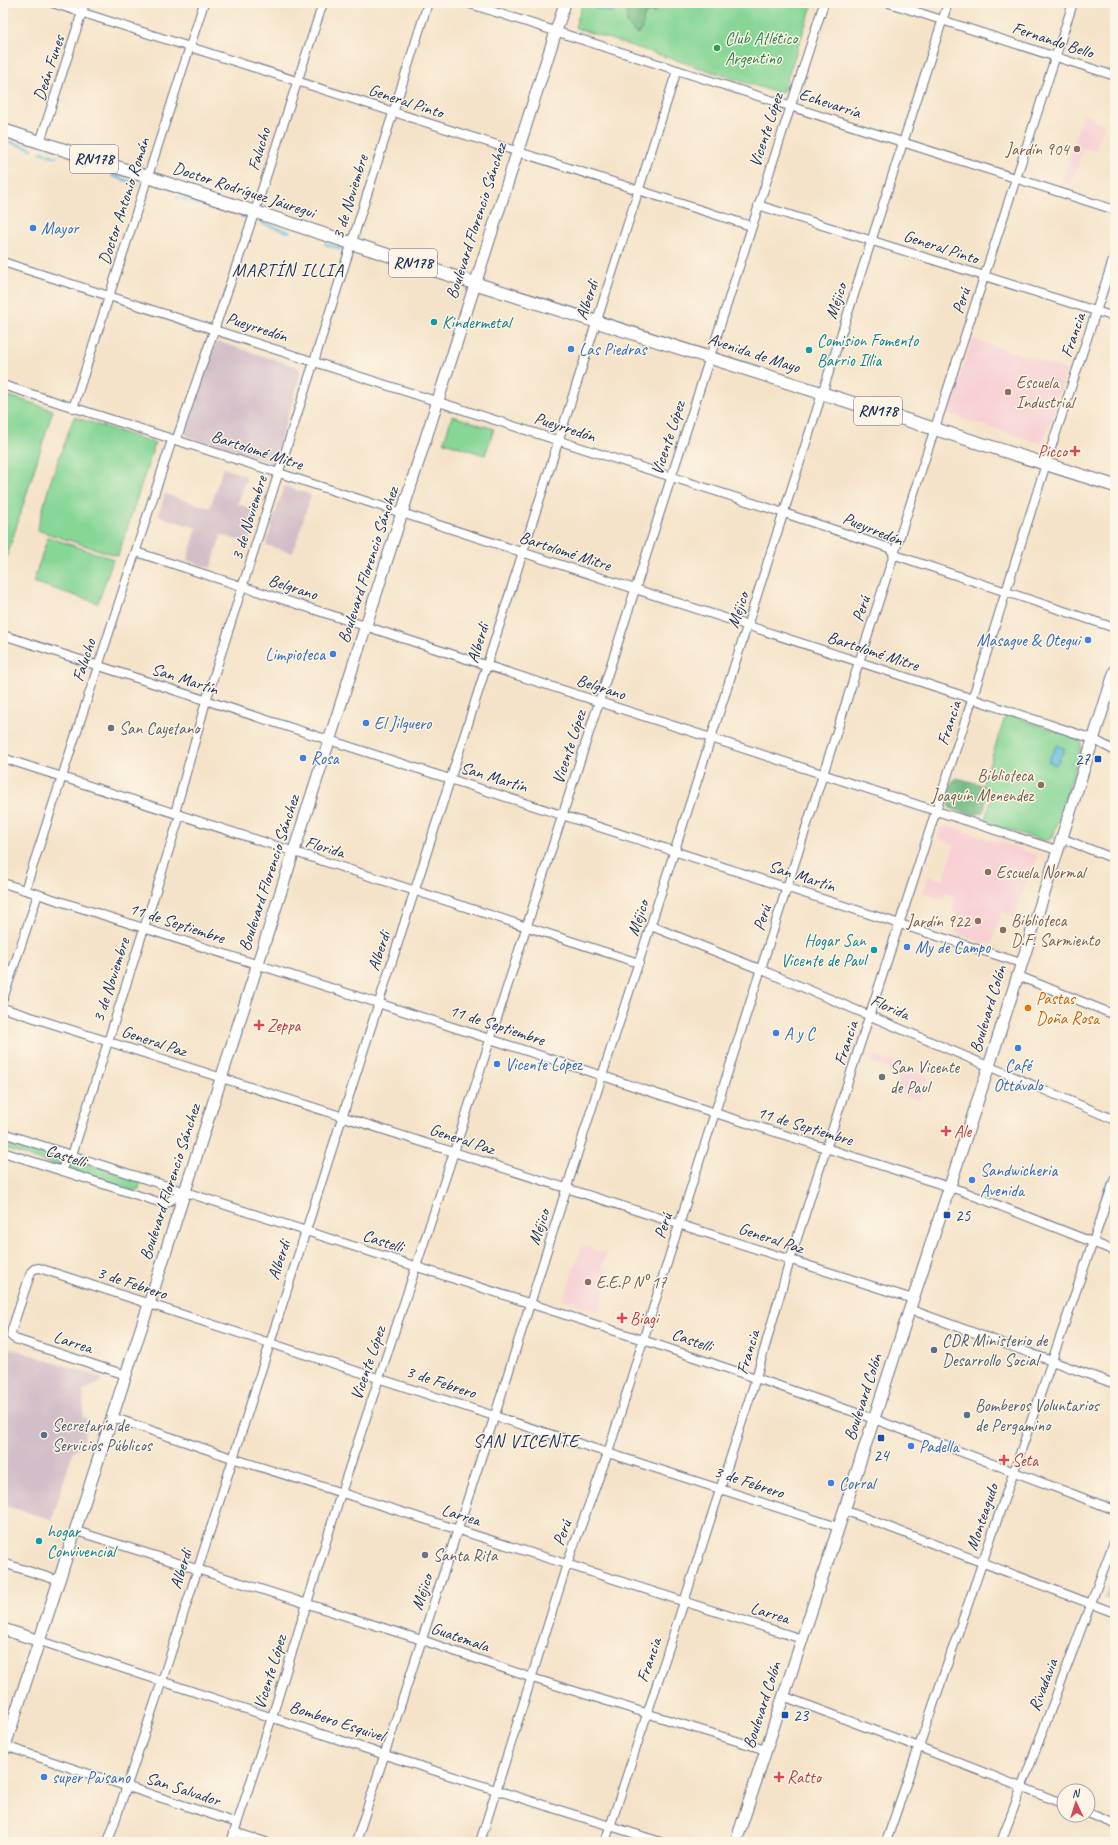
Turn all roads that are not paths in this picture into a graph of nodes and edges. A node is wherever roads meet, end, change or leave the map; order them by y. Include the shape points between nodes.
1 (52, 3) edge
2 (85, 3) edge
3 (204, 3) edge
4 (323, 3) edge
5 (428, 3) edge
6 (467, 3) edge
7 (565, 3) edge
8 (824, 3) edge
9 (889, 3) edge
10 (948, 3) edge
11 (1074, 3) edge
12 (82, 13) junction
13 (942, 20) junction
14 (556, 32) junction
15 (189, 47) junction
16 (1057, 57) junction
17 (677, 70) junction
18 (1115, 76) edge
19 (296, 81) junction
20 (790, 106) junction
21 (392, 113) junction
22 (3, 130) edge
23 (40, 142) junction
24 (903, 143) junction
25 (516, 152) junction
26 (147, 177) junction
27 (1016, 179) junction
28 (638, 191) junction
29 (758, 205) junction
30 (1115, 210) edge
31 (256, 211) junction
32 (751, 226) junction
33 (871, 240) junction
34 (352, 243) junction
35 (1115, 254) edge
36 (3, 262) edge
37 (985, 277) junction
38 (474, 283) junction
39 (109, 297) junction
40 (1097, 312) junction
41 (1115, 317) edge
42 (596, 321) junction
43 (214, 329) junction
44 (709, 357) junction
45 (314, 362) junction
46 (3, 385) edge
47 (822, 393) junction
48 (438, 402) junction
49 (73, 408) junction
50 (935, 428) junction
51 (174, 440) junction
52 (558, 440) junction
53 (1047, 464) junction
54 (279, 473) junction
55 (672, 476) junction
56 (1115, 486) edge
57 (403, 513) junction
58 (784, 513) junction
59 (136, 552) junction
60 (522, 552) junction
61 (895, 555) junction
62 (243, 587) junction
63 (635, 589) junction
64 (1007, 592) junction
65 (366, 626) junction
66 (748, 627) junction
67 (1115, 628) edge
68 (3, 635) edge
69 (859, 662) junction
70 (486, 665) junction
71 (97, 666) junction
72 (1115, 671) edge
73 (973, 699) junction
74 (206, 701) junction
75 (599, 702) junction
76 (712, 739) junction
77 (1093, 739) junction
78 (330, 740) junction
79 (1115, 751) edge
80 (3, 758) edge
81 (823, 775) junction
82 (62, 777) junction
83 (450, 779) junction
84 (936, 812) junction
85 (177, 814) junction
86 (563, 814) junction
87 (1061, 838) junction
88 (1057, 850) junction
89 (676, 851) junction
90 (294, 853) junction
91 (1115, 859) edge
92 (3, 883) edge
93 (787, 887) junction
94 (25, 890) junction
95 (414, 890) junction
96 (38, 894) junction
97 (900, 924) junction
98 (526, 926) junction
99 (651, 926) junction
100 (144, 928) junction
101 (639, 963) junction
102 (1020, 963) junction
103 (258, 964) junction
104 (762, 970) junction
105 (1016, 975) junction
106 (3, 999) edge
107 (378, 1002) junction
108 (3, 1008) edge
109 (871, 1015) junction
110 (1115, 1015) edge
111 (490, 1039) junction
112 (107, 1042) junction
113 (988, 1066) junction
114 (602, 1076) junction
115 (221, 1078) junction
116 (715, 1113) junction
117 (342, 1116) junction
118 (1115, 1120) edge
119 (3, 1133) edge
120 (827, 1148) junction
121 (3, 1152) edge
122 (454, 1152) junction
123 (70, 1154) junction
124 (62, 1171) junction
125 (1115, 1178) edge
126 (567, 1188) junction
127 (949, 1188) junction
128 (185, 1191) junction
129 (679, 1225) junction
130 (304, 1231) junction
131 (1093, 1242) junction
132 (1115, 1251) edge
133 (790, 1260) junction
134 (416, 1267) junction
135 (149, 1304) junction
136 (530, 1304) junction
137 (911, 1304) junction
138 (12, 1336) joint
139 (643, 1340) junction
140 (269, 1342) junction
141 (1052, 1361) junction
142 (126, 1376) junction
143 (378, 1378) junction
144 (756, 1378) junction
145 (1115, 1384) edge
146 (495, 1415) junction
147 (112, 1417) junction
148 (874, 1419) junction
149 (608, 1453) junction
150 (232, 1458) junction
151 (1014, 1471) junction
152 (720, 1488) junction
153 (341, 1493) junction
154 (844, 1510) junction
155 (1115, 1510) edge
156 (838, 1527) junction
157 (457, 1529) junction
158 (76, 1530) junction
159 (1115, 1539) edge
160 (3, 1563) edge
161 (983, 1563) junction
162 (567, 1564) junction
163 (196, 1569) junction
164 (60, 1581) junction
165 (684, 1602) junction
166 (307, 1604) junction
167 (1090, 1604) junction
168 (1115, 1613) edge
169 (3, 1630) edge
170 (802, 1639) junction
171 (422, 1640) junction
172 (40, 1641) junction
173 (532, 1678) junction
174 (162, 1681) junction
175 (783, 1696) junction
176 (646, 1713) junction
177 (272, 1717) junction
178 (920, 1747) junction
179 (4, 1749) edge
180 (766, 1750) junction
181 (385, 1755) junction
182 (126, 1786) junction
183 (1020, 1786) junction
184 (497, 1790) junction
185 (1056, 1801) edge
186 (1096, 1816) edge
187 (237, 1823) junction
188 (1115, 1824) edge
189 (610, 1825) junction
190 (234, 1832) junction
191 (108, 1842) edge
192 (231, 1842) edge
193 (266, 1842) edge
194 (356, 1842) edge
195 (480, 1842) edge
196 (605, 1842) edge
197 (661, 1842) edge
198 (736, 1842) edge
199 (886, 1842) edge
200 (1000, 1842) edge

1 - 12 street, General Pinto
2 - 12 street, Deán Funes
3 - 15 street, Doctor Antonio Román
4 - 19 street, Falucho
5 - 21 street, 3 de Noviembre
6 - 14 street, Echevarría
7 - 14 main road, Boulevard Florencio Sánchez
8 - 20 street, Vicente López
9 - 13 street, Fernando Bello
10 - 13 street, Méjico
11 - 16 street, Perú
12 - 15 street, General Pinto
12 - 23 street, Deán Funes
13 - 16 street, Fernando Bello
13 - 24 street, Méjico
14 - 17 street, Echevarría
14 - 25 main road, Boulevard Florencio Sánchez
15 - 19 street, General Pinto
15 - 26 street, Doctor Antonio Román
16 - 18 street, Fernando Bello
16 - 27 street, Perú
17 - 20 street, Echevarría
17 - 28 street, Alberdi
19 - 21 street, General Pinto
19 - 31 street, Falucho
20 - 24 street, Echevarría
20 - 29 street, Vicente López
21 - 25 street, General Pinto
21 - 34 street, 3 de Noviembre
22 - 23 main road, Doctor Rodríguez Jáuregui / RN178
23 - 26 main road, Doctor Rodríguez Jáuregui / RN178
24 - 27 street, Echevarría
24 - 33 street, Méjico
25 - 28 street, General Pinto
25 - 38 main road, Boulevard Florencio Sánchez
26 - 31 main road, Doctor Rodríguez Jáuregui / RN178
26 - 39 street, Doctor Antonio Román
27 - 30 street, Echevarría
27 - 37 street, Perú
28 - 32 street, General Pinto
28 - 42 street, Alberdi
29 - 32 street, Vicente López
29 - 33 street, General Pinto
31 - 34 main road, Doctor Rodríguez Jáuregui / RN178
31 - 43 street, Falucho
32 - 44 street, Vicente López
33 - 37 street, General Pinto
33 - 47 street, Méjico
34 - 38 main road, Doctor Rodríguez Jáuregui / RN178
34 - 45 street, 3 de Noviembre
35 - 40 street, Francia
36 - 39 street, Pueyrredón
37 - 40 street, General Pinto
37 - 50 street, Perú
38 - 42 main road, Avenida de Mayo / RN178
38 - 48 main road, Boulevard Florencio Sánchez
39 - 43 street, Pueyrredón
39 - 49 street, Doctor Antonio Román
40 - 41 street, General Pinto
40 - 53 street, Francia
42 - 44 main road, Avenida de Mayo / RN178
42 - 52 street, Alberdi
43 - 45 street, Pueyrredón
43 - 51 street, Falucho
44 - 47 main road, Avenida de Mayo / RN178
44 - 55 street, Vicente López
45 - 48 street, Pueyrredón
45 - 54 street, 3 de Noviembre
46 - 49 street, Bartolomé Mitre
47 - 50 main road, Avenida de Mayo / RN178
47 - 58 street, Méjico
48 - 52 street, Pueyrredón
48 - 57 main road, Boulevard Florencio Sánchez
49 - 51 street, Bartolomé Mitre
50 - 53 main road, Avenida de Mayo / RN178
50 - 61 street, Perú
51 - 54 street, Bartolomé Mitre
51 - 59 street, Falucho
52 - 55 street, Pueyrredón
52 - 60 street, Alberdi
53 - 56 main road, Avenida de Mayo / RN178
53 - 64 street, Francia
54 - 57 street, Bartolomé Mitre
54 - 62 street, 3 de Noviembre
55 - 58 street, Pueyrredón
55 - 63 street, Vicente López
57 - 60 street, Bartolomé Mitre
57 - 65 main road, Boulevard Florencio Sánchez
58 - 61 street, Pueyrredón via 889,548
58 - 66 street, Méjico
59 - 62 street, Belgrano
59 - 71 street, Falucho
60 - 63 street, Bartolomé Mitre
60 - 70 street, Alberdi
61 - 64 street, Pueyrredón
61 - 69 street, Perú
62 - 65 street, Belgrano
62 - 74 street, 3 de Noviembre
63 - 66 street, Bartolomé Mitre
63 - 75 street, Vicente López
64 - 67 street, Pueyrredón
64 - 73 street, Francia
65 - 70 street, Belgrano
65 - 78 main road, Boulevard Florencio Sánchez
66 - 69 street, Bartolomé Mitre
66 - 76 street, Méjico
68 - 71 street, San Martín
69 - 73 street, Bartolomé Mitre
69 - 81 street, Perú
70 - 75 street, Belgrano
70 - 83 street, Alberdi
71 - 74 street, San Martín
71 - 82 street, Falucho
72 - 77 main road
73 - 77 street, Bartolomé Mitre
73 - 84 street, Francia
74 - 78 street, San Martín
74 - 85 street, 3 de Noviembre
75 - 76 street, Belgrano
75 - 86 street, Vicente López
76 - 81 street, Belgrano
76 - 89 street, Méjico
77 - 79 street, Bartolomé Mitre
77 - 87 main road
78 - 83 street, San Martín
78 - 90 main road, Boulevard Florencio Sánchez
80 - 82 street, Florida
81 - 84 street, Belgrano
81 - 93 street, Perú
82 - 85 street, Florida
82 - 94 street, Falucho
83 - 86 street, San Martín
83 - 95 street, Alberdi
84 - 88 street, Belgrano
84 - 97 street, Francia
85 - 90 street, Florida
85 - 100 street, 3 de Noviembre
86 - 89 street, San Martín
86 - 98 street, Vicente López
87 - 88 main road
87 - 91 street
88 - 102 main road, Boulevard Colón
89 - 93 street, San Martín
89 - 99 street, Méjico
90 - 95 street, Florida
90 - 103 main road, Boulevard Florencio Sánchez
92 - 94 street, 11 de Septiembre
93 - 97 street, San Martín
93 - 104 street, Perú
94 - 96 street, 11 de Septiembre
95 - 98 street, Florida
95 - 107 street, Alberdi
96 - 100 street, 11 de Septiembre
96 - 106 street
97 - 102 street, San Martín
97 - 109 street, Francia
98 - 101 street, Florida
98 - 111 street, Vicente López
99 - 101 street, Méjico
99 - 104 street, Florida
100 - 103 street, 11 de Septiembre
100 - 112 street, 3 de Noviembre
101 - 114 street, Méjico
102 - 105 main road, Boulevard Colón
103 - 107 street, 11 de Septiembre
103 - 115 main road, Boulevard Florencio Sánchez
104 - 109 street, Florida
104 - 116 street, Perú
105 - 110 street
105 - 113 main road, Boulevard Colón
107 - 111 street, 11 de Septiembre
107 - 117 street, Alberdi
108 - 112 street, General Paz
109 - 113 street, Florida
109 - 120 street, Francia
111 - 114 street, 11 de Septiembre
111 - 122 street, Vicente López
112 - 115 street, General Paz
112 - 123 street, 3 de Noviembre
113 - 118 street, Florida
113 - 127 main road, Boulevard Colón
114 - 116 street, 11 de Septiembre
114 - 126 street, Méjico
115 - 117 street, General Paz
115 - 128 main road, Boulevard Florencio Sánchez
116 - 120 street, 11 de Septiembre
116 - 129 street, Perú
117 - 122 street, General Paz
117 - 130 street, Alberdi
119 - 123 street, Castelli
120 - 127 street, 11 de Septiembre
120 - 133 street, Francia
121 - 124 street, Castelli
122 - 126 street, General Paz
122 - 134 street, Vicente López
123 - 124 street, 3 de Noviembre
123 - 128 street, Castelli
124 - 128 street, Castelli via 165,1204
125 - 131 street, Monteagudo
126 - 129 street, General Paz
126 - 136 street, Méjico
127 - 131 street, 11 de Septiembre
127 - 137 main road, Boulevard Colón
128 - 130 street, Castelli
128 - 135 main road, Boulevard Florencio Sánchez
129 - 133 street, General Paz
129 - 139 street, Perú
130 - 134 street, Castelli
130 - 140 street, Alberdi
131 - 132 street, 11 de Septiembre
131 - 141 street, Monteagudo
133 - 137 street, General Paz
133 - 144 street, Francia
134 - 136 street, Castelli
134 - 143 street, Vicente López
135 - 138 street, 3 de Febrero via 39,1268 34,1269 12,1329
135 - 140 street, 3 de Febrero
135 - 142 main road, Boulevard Florencio Sánchez
136 - 139 street, Castelli
136 - 146 street, Méjico
137 - 141 street, General Paz
137 - 148 main road, Boulevard Colón
138 - 142 street, Larrea
139 - 144 street, Castelli
139 - 149 street, Perú
140 - 143 street, 3 de Febrero
140 - 150 street, Alberdi
141 - 145 street, General Paz
141 - 151 street, Monteagudo
142 - 147 main road, Boulevard Florencio Sánchez
143 - 146 street, 3 de Febrero
143 - 153 street, Vicente López
144 - 148 street, Castelli
144 - 152 street, Francia
146 - 149 street, 3 de Febrero
146 - 157 street, Méjico
147 - 150 street, Larrea
147 - 158 main road, Boulevard Florencio Sánchez
148 - 151 street, Castelli
148 - 154 main road, Boulevard Colón
149 - 152 street, 3 de Febrero
149 - 162 street, Perú
150 - 153 street, Larrea
150 - 163 street, Alberdi
151 - 155 street, Castelli
151 - 161 street, Monteagudo
152 - 156 street, 3 de Febrero
152 - 165 street, Francia
153 - 157 street, Larrea
153 - 166 street, Vicente López
154 - 156 main road, Boulevard Colón
154 - 161 street
156 - 170 main road, Boulevard Colón
157 - 162 street, Larrea
157 - 171 street, Méjico
158 - 163 street, Guatemala
158 - 164 main road, Boulevard Florencio Sánchez
159 - 167 street, Rivadavia
160 - 164 street
161 - 167 street
161 - 178 street, Monteagudo
162 - 165 street, Larrea
162 - 173 street, Perú
163 - 166 street, Guatemala
163 - 174 street, Alberdi
164 - 172 main road, Boulevard Florencio Sánchez
165 - 170 street, Larrea
165 - 176 street, Francia
166 - 171 street, Guatemala
166 - 177 street, Vicente López
167 - 168 street
167 - 183 street, Rivadavia
169 - 172 main road, Bombero Esquivel
170 - 175 main road, Boulevard Colón
171 - 173 street, Guatemala
171 - 181 street, Méjico
172 - 174 street, Bombero Esquivel
172 - 179 main road, Boulevard Florencio Sánchez
173 - 176 street, Guatemala
173 - 184 street, Perú
174 - 177 street, Bombero Esquivel
174 - 182 street, Alberdi
175 - 178 street
175 - 180 main road, Boulevard Colón
176 - 180 street, Guatemala
176 - 189 street, Francia
177 - 181 street, Bombero Esquivel
177 - 187 street, Vicente López
178 - 183 street
178 - 199 street, Monteagudo
179 - 182 street, San Salvador
180 - 198 main road, Boulevard Colón
181 - 184 street, Bombero Esquivel
181 - 194 street, Méjico
182 - 187 street, San Salvador
182 - 191 street, Alberdi
183 - 185 street
183 - 200 street, Rivadavia
184 - 189 street, Bombero Esquivel
184 - 195 street, Perú
186 - 188 street
187 - 190 street, Vicente López
189 - 196 street, Francia
189 - 197 street, Bombero Esquivel
190 - 192 street, Vicente López
190 - 193 street

